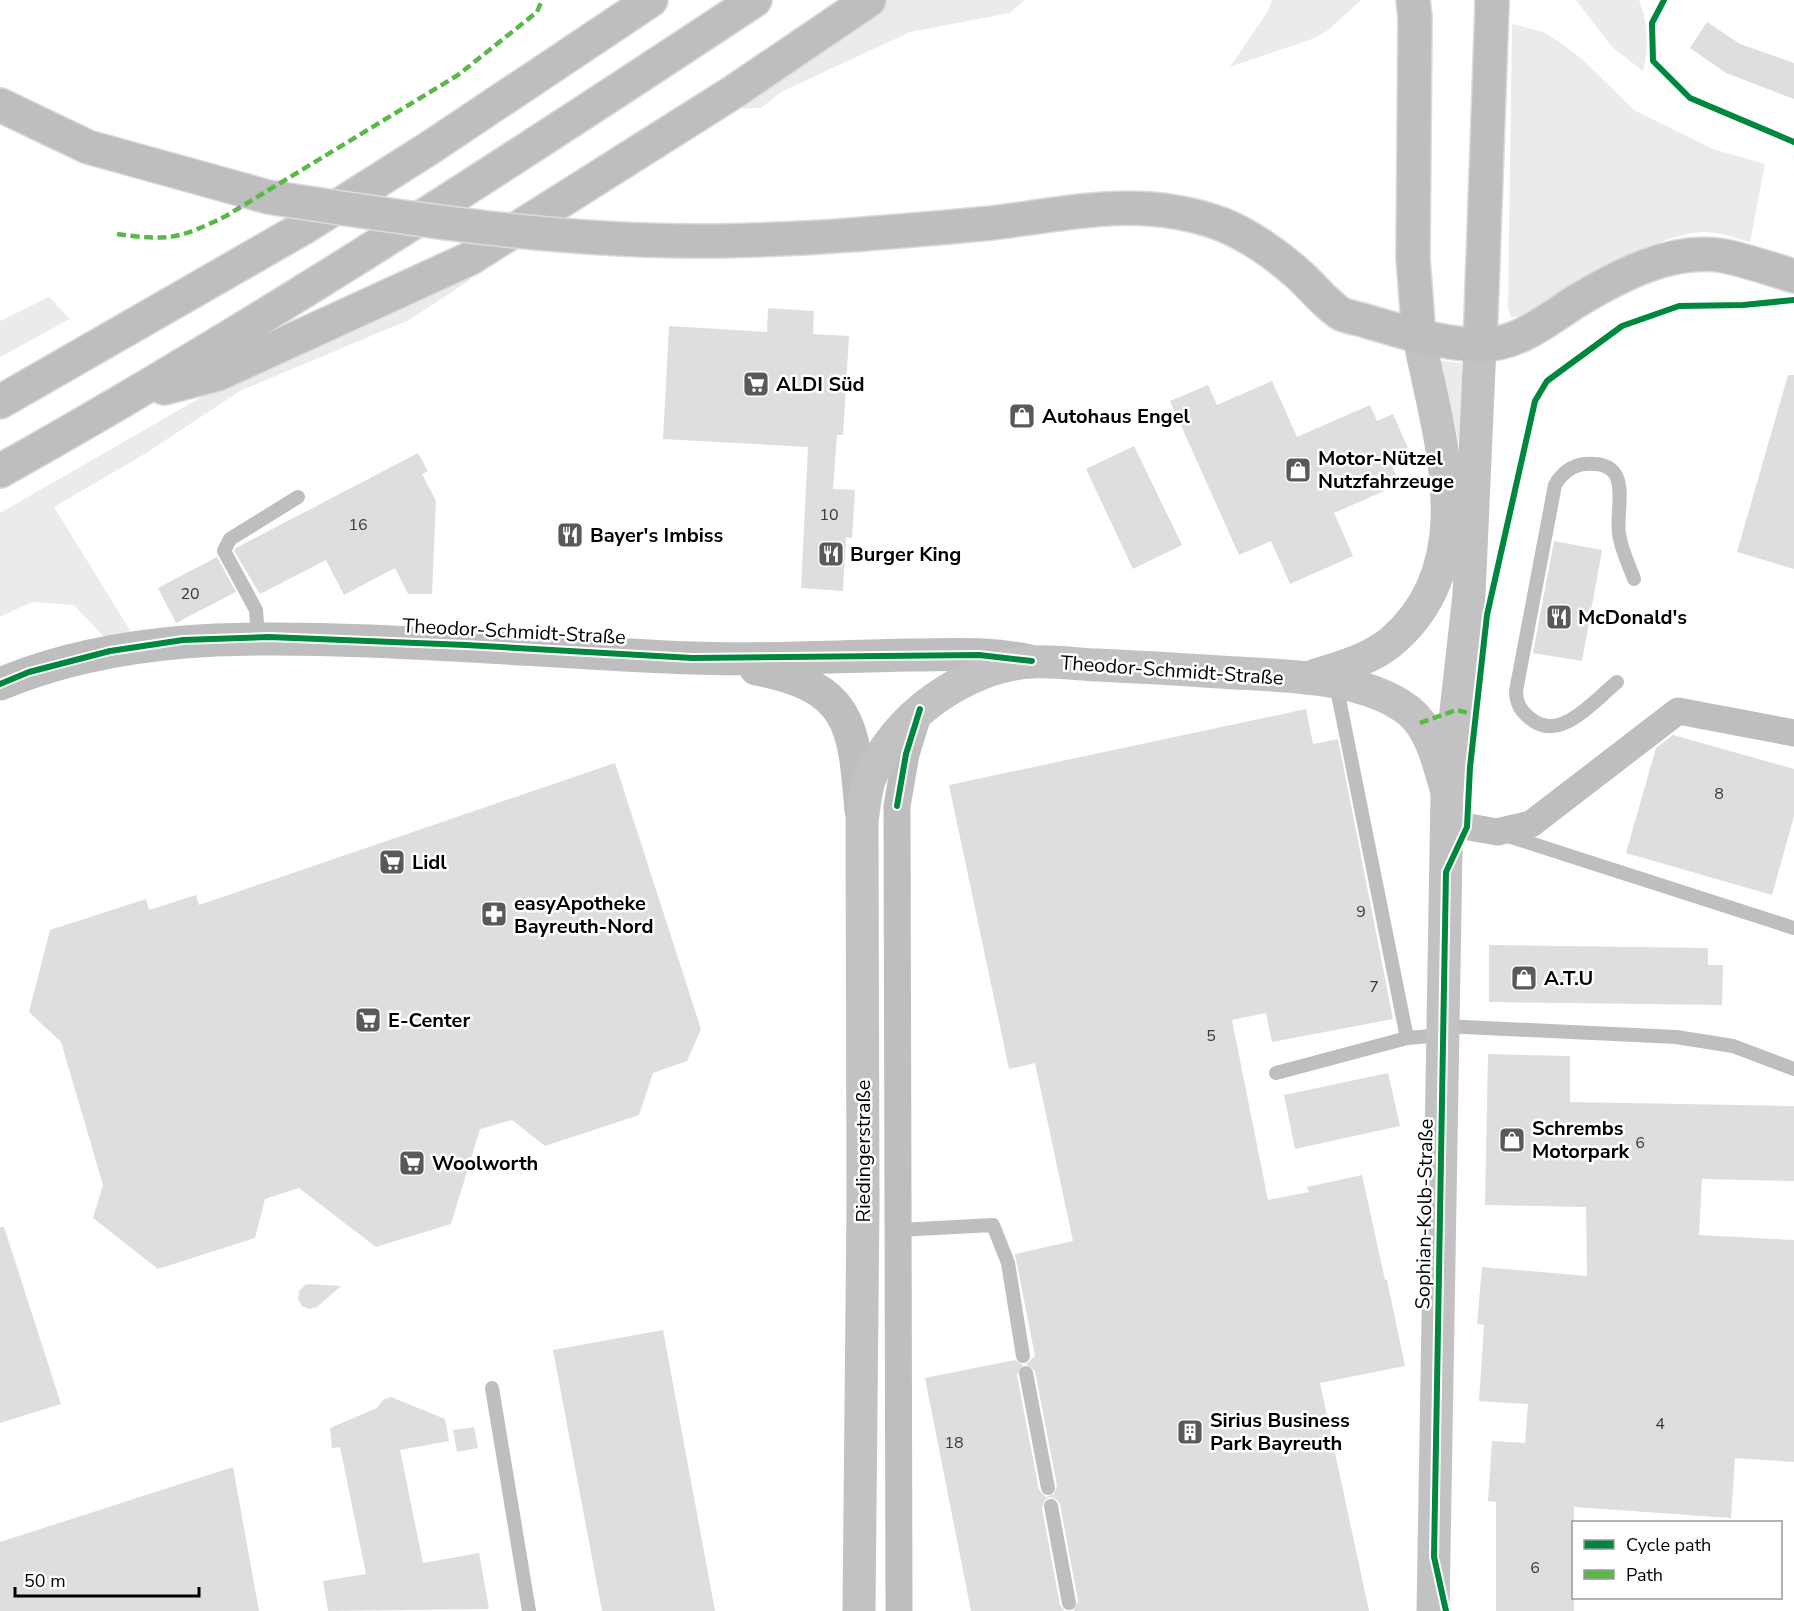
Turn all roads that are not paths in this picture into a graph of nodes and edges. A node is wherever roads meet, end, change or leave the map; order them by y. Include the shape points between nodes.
1 (651, 0) edge
2 (755, 0) edge
3 (868, 0) edge
4 (1492, 3) edge
5 (1414, 8) edge
6 (0, 105) edge
7 (1794, 276) edge
8 (1419, 337) junction
9 (1480, 345) junction
10 (134, 396) junction
11 (0, 402) edge
12 (0, 471) edge
13 (298, 497) dead end
14 (1634, 579) dead end
15 (258, 637) junction
16 (692, 658) junction
17 (1032, 662) junction
18 (1321, 681) junction
19 (1617, 682) dead end
20 (0, 684) edge
21 (920, 709) junction
22 (1794, 733) edge
23 (1447, 807) junction
24 (862, 821) junction
25 (1497, 832) junction
26 (1794, 928) edge
27 (1444, 1030) junction
28 (1407, 1038) junction
29 (1794, 1069) edge
30 (1276, 1073) dead end
31 (899, 1230) junction
32 (1023, 1356) dead end
33 (1026, 1374) dead end
34 (492, 1388) dead end
35 (1048, 1488) dead end
36 (1051, 1506) dead end
37 (1434, 1557) junction
38 (1070, 1603) dead end
39 (529, 1611) edge
40 (859, 1611) edge
41 (899, 1611) edge
42 (1433, 1611) edge
43 (1446, 1611) edge

1 - 11 main road via 312,222
2 - 10 main road via 463,193
3 - 10 main road via 735,91 469,259 218,374
4 - 9 main road
5 - 8 main road via 1413,258
6 - 8 main road, bridge via 88,147 268,197 511,232 621,239 773,239 993,223 1127,206 1165,209 1224,225 1258,245 1296,272 1338,313
7 - 9 main road via 1722,256 1663,260 1617,279 1536,329 1505,342
8 - 9 main road
8 - 18 main road via 1448,480 1449,515 1442,560 1429,596 1412,621 1390,642
9 - 23 main road via 1469,595
10 - 12 main road
13 - 15 lane via 230,538 224,551 256,610
14 - 19 lane via 1619,535 1617,477 1595,464 1572,468 1555,485 1517,702 1536,723 1553,727 1571,719
15 - 16 main road, Theodor-Schmidt-Straße
15 - 20 main road, Theodor-Schmidt-Straße via 183,640 110,651 29,672
16 - 17 main road, Theodor-Schmidt-Straße via 979,655
16 - 24 main road via 787,675 812,686 830,700 846,719 855,742
17 - 18 main road, Theodor-Schmidt-Straße
17 - 21 main road, Riedingerstraße via 986,672
18 - 23 main road via 1384,697 1411,712 1428,738
18 - 28 lane
21 - 24 main road, Riedingerstraße via 883,752 869,780
21 - 31 street, Riedingerstraße via 906,754 897,806
22 - 25 street via 1678,711 1531,824
23 - 25 street
23 - 27 main road, Sophian-Kolb-Straße
24 - 40 main road, Riedingerstraße
25 - 26 lane
27 - 28 lane
27 - 29 lane via 1676,1037 1733,1046
27 - 37 main road, Sophian-Kolb-Straße
28 - 30 lane
31 - 32 lane via 993,1225 1008,1263
31 - 41 street, Riedingerstraße
33 - 35 lane
34 - 39 lane
36 - 38 lane
37 - 42 main road, Sophian-Kolb-Straße
37 - 43 street

